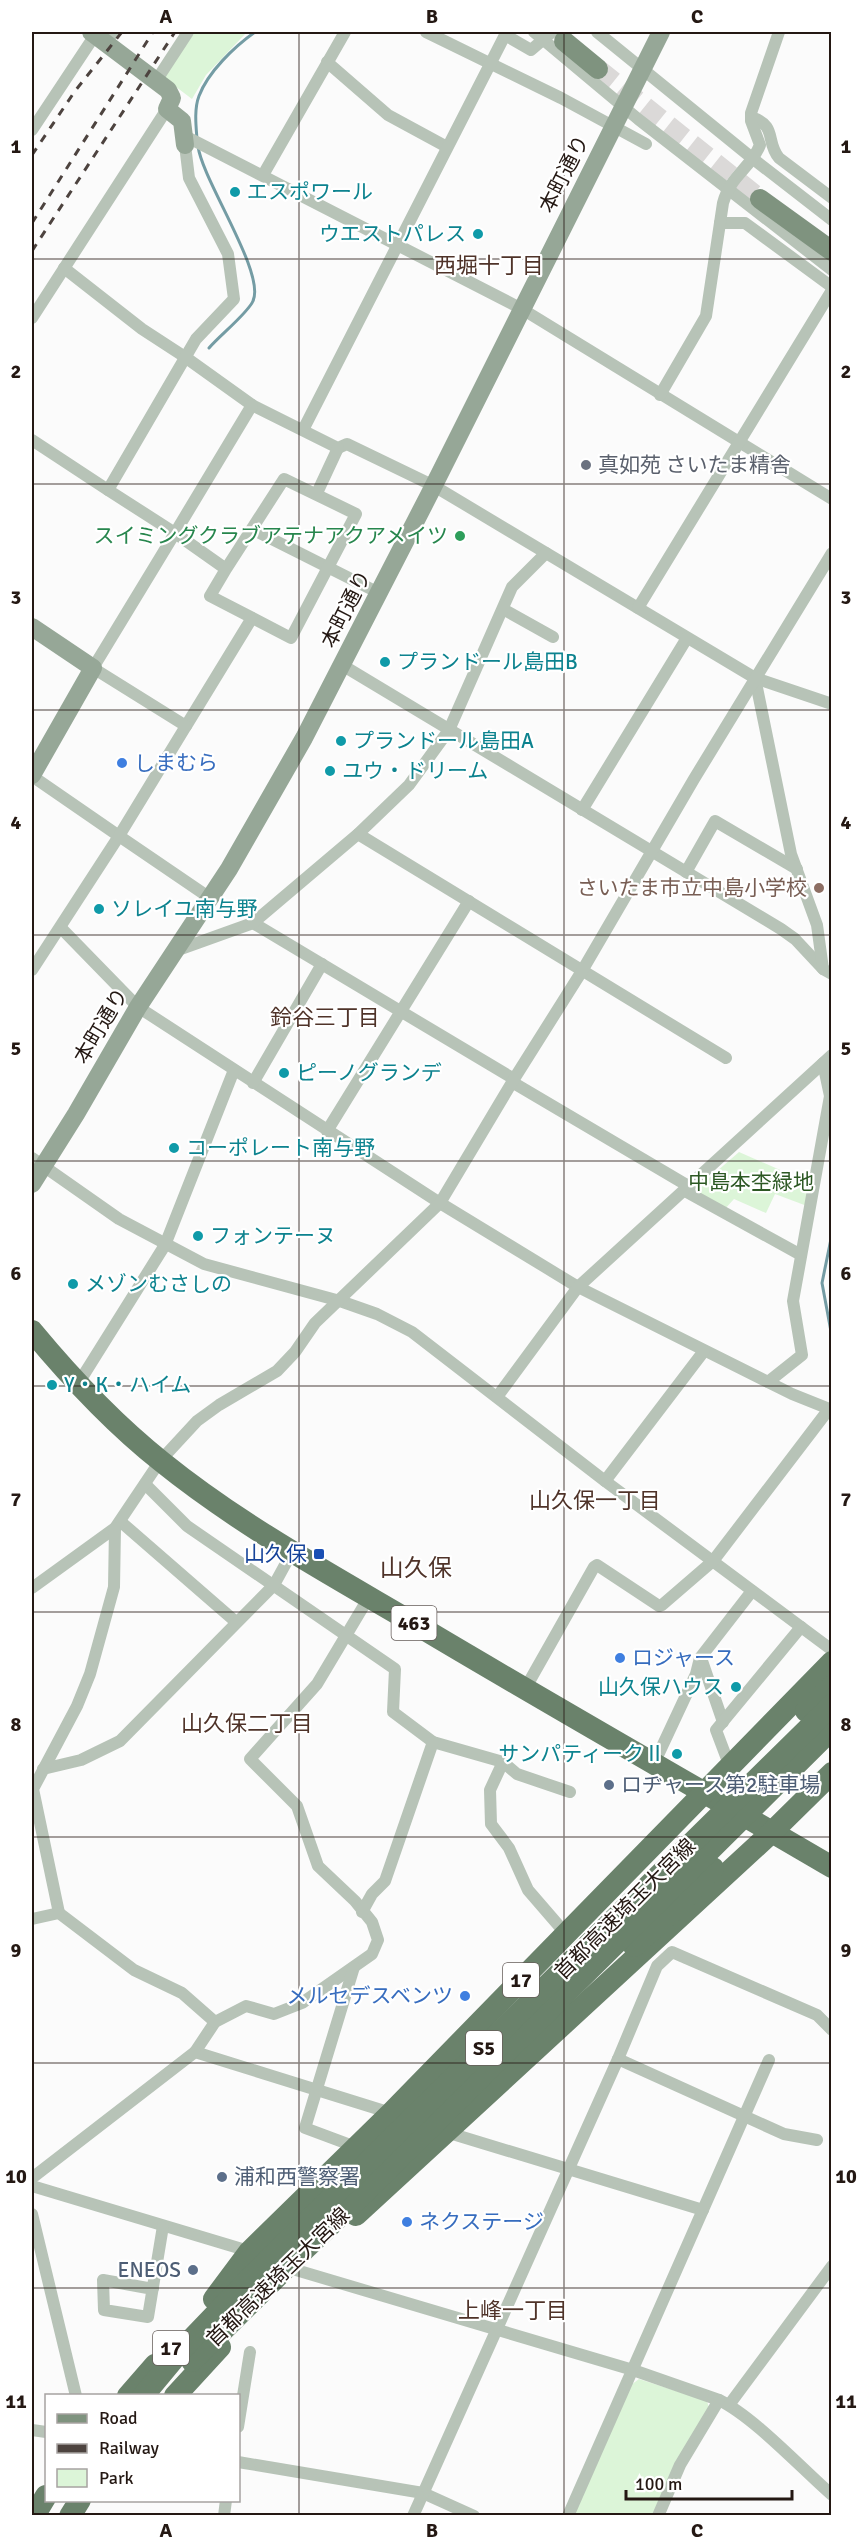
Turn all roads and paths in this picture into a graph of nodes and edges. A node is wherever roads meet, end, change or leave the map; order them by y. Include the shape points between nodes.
1 (188, 32) edge
2 (345, 32) edge
3 (426, 32) edge
4 (597, 32) edge
5 (661, 32) edge
6 (779, 32) edge
7 (100, 34) edge
8 (553, 35) edge
9 (327, 62) junction
10 (490, 63) junction
11 (602, 64) tunnel mouth
12 (642, 68) junction
13 (156, 81) junction
14 (623, 106) junction
15 (167, 109) junction
16 (751, 117) junction
17 (614, 126) junction
18 (32, 130) edge
19 (191, 141) junction
20 (646, 144) dead end
21 (447, 147) junction
22 (752, 158) junction
23 (263, 175) junction
24 (727, 188) junction
25 (831, 198) edge
26 (831, 221) edge
27 (720, 223) junction
28 (398, 244) junction
29 (831, 251) edge
30 (64, 268) junction
31 (831, 270) edge
32 (831, 289) edge
33 (522, 309) junction
34 (32, 318) edge
35 (185, 357) junction
36 (660, 395) junction
37 (252, 405) junction
38 (303, 430) junction
39 (32, 440) edge
40 (738, 441) junction
41 (338, 448) junction
42 (434, 486) junction
43 (108, 490) junction
44 (317, 493) junction
45 (831, 499) edge
46 (252, 529) junction
47 (175, 533) junction
48 (546, 553) junction
49 (831, 553) edge
50 (329, 567) junction
51 (226, 569) junction
52 (379, 593) junction
53 (638, 608) junction
54 (502, 609) junction
55 (252, 618) junction
56 (32, 627) edge
57 (553, 637) dead end
58 (687, 638) junction
59 (342, 665) junction
60 (93, 668) junction
61 (755, 678) junction
62 (831, 704) edge
63 (186, 726) junction
64 (449, 730) junction
65 (32, 776) edge
66 (582, 810) junction
67 (358, 834) junction
68 (119, 836) junction
69 (652, 853) junction
70 (797, 869) junction
71 (686, 872) junction
72 (210, 898) junction
73 (469, 901) junction
74 (253, 923) junction
75 (60, 928) junction
76 (175, 951) junction
77 (322, 964) junction
78 (32, 970) edge
79 (582, 971) junction
80 (827, 972) edge
81 (138, 1007) junction
82 (401, 1011) junction
83 (726, 1058) dead end
84 (827, 1059) edge
85 (234, 1070) junction
86 (513, 1080) junction
87 (253, 1083) junction
88 (831, 1096) edge
89 (327, 1131) junction
90 (37, 1161) edge
91 (32, 1184) edge
92 (687, 1189) junction
93 (440, 1203) junction
94 (165, 1245) junction
95 (801, 1255) junction
96 (578, 1287) junction
97 (340, 1301) junction
98 (32, 1332) edge
99 (704, 1351) junction
100 (768, 1382) junction
101 (78, 1384) junction
102 (496, 1397) junction
103 (830, 1409) edge
104 (160, 1461) junction
105 (605, 1481) junction
106 (145, 1484) junction
107 (118, 1525) junction
108 (292, 1552) junction
109 (713, 1561) junction
110 (274, 1585) junction
111 (32, 1588) edge
112 (752, 1591) junction
113 (369, 1597) junction
114 (236, 1622) junction
115 (801, 1627) junction
116 (347, 1635) junction
117 (831, 1650) edge
118 (700, 1658) junction
119 (831, 1662) edge
120 (831, 1686) edge
121 (525, 1689) junction
122 (831, 1707) edge
123 (723, 1722) junction
124 (831, 1723) edge
125 (831, 1729) edge
126 (433, 1742) junction
127 (831, 1747) edge
128 (659, 1753) dead end
129 (503, 1762) junction
130 (730, 1767) junction
131 (44, 1769) junction
132 (831, 1773) edge
133 (570, 1792) dead end
134 (705, 1793) junction
135 (772, 1832) junction
136 (831, 1867) edge
137 (362, 1912) junction
138 (59, 1913) junction
139 (32, 1919) edge
140 (566, 1934) junction
141 (571, 1962) junction
142 (354, 1967) junction
143 (215, 2022) junction
144 (831, 2030) edge
145 (195, 2052) junction
146 (618, 2059) junction
147 (769, 2060) dead end
148 (317, 2088) junction
149 (391, 2113) junction
150 (746, 2116) junction
151 (446, 2132) junction
152 (818, 2140) dead end
153 (357, 2147) junction
154 (568, 2167) junction
155 (32, 2178) edge
156 (32, 2186) edge
157 (358, 2199) junction
158 (703, 2210) junction
159 (32, 2214) edge
160 (163, 2226) junction
161 (259, 2252) junction
162 (302, 2265) junction
163 (831, 2266) edge
164 (153, 2289) junction
165 (497, 2329) junction
166 (250, 2352) dead end
167 (633, 2370) junction
168 (76, 2394) edge
169 (130, 2394) edge
170 (145, 2394) edge
171 (164, 2394) edge
172 (177, 2394) edge
173 (724, 2402) junction
174 (240, 2414) edge
175 (240, 2462) edge
176 (423, 2493) junction
177 (831, 2495) edge
178 (45, 2498) edge
179 (60, 2502) edge
180 (79, 2502) edge
181 (88, 2502) edge
182 (34, 2516) edge
183 (50, 2516) edge
184 (70, 2516) edge
185 (79, 2516) edge
186 (413, 2516) edge
187 (474, 2516) edge
188 (568, 2516) edge
189 (658, 2516) edge

1 - 13 street
2 - 9 street
3 - 10 street
4 - 12 street
5 - 12 main road, 本町通り
6 - 16 street
7 - 13 main road
7 - 18 street
8 - 10 street via 531,50 505,35
8 - 11 main road
8 - 14 street
9 - 21 street via 388,115
9 - 23 street
10 - 17 street
10 - 21 street
12 - 14 main road, 本町通り
12 - 22 street
13 - 15 main road via 171,95
14 - 17 main road, 本町通り
14 - 24 street
15 - 19 main road via 182,120
15 - 30 street
16 - 22 street via 760,145
16 - 25 street via 768,127 779,158
17 - 20 street
17 - 33 main road, 本町通り
19 - 23 street
19 - 35 street via 189,178 228,254 235,294
21 - 28 street
22 - 24 street
22 - 26 street
23 - 28 street
24 - 27 street
24 - 31 street
26 - 29 main road via 764,193
27 - 32 street via 745,223
27 - 36 street via 706,316
28 - 33 street
28 - 38 street
30 - 34 street
30 - 35 street
32 - 40 street
33 - 36 street
33 - 42 main road, 本町通り
35 - 37 street
35 - 43 street
36 - 40 street
37 - 38 street
37 - 47 street
38 - 41 street
39 - 43 street
40 - 45 street
40 - 53 street
41 - 42 street via 347,444
41 - 44 street
42 - 48 street
42 - 52 main road, 本町通り
43 - 47 street
44 - 46 street via 284,478
44 - 50 street via 356,514
46 - 50 street
46 - 51 street
47 - 51 street
47 - 60 street
48 - 53 street
48 - 54 street via 512,587
49 - 61 street
50 - 52 street
50 - 55 street via 291,638
51 - 55 street via 210,596
52 - 59 main road, 本町通り
53 - 58 street
54 - 57 street
54 - 64 street
55 - 63 street
56 - 60 main road
58 - 61 street
58 - 66 street
59 - 64 street
59 - 72 main road, 本町通り via 271,799
60 - 63 street
60 - 65 main road
61 - 62 street
61 - 69 street
61 - 70 street
63 - 68 street
64 - 66 street
64 - 67 street via 408,785
65 - 68 street
66 - 69 street
67 - 73 street
67 - 74 street
68 - 72 street
68 - 75 street
69 - 71 street
69 - 79 street
70 - 71 street via 715,821
70 - 80 street via 817,925
71 - 80 street via 781,928
72 - 76 main road, 本町通り
73 - 79 street
73 - 82 street
74 - 76 street
74 - 77 street
75 - 78 street
75 - 81 street
76 - 81 main road, 本町通り
77 - 82 street
77 - 87 street
79 - 83 street
79 - 86 street
81 - 85 street
81 - 90 main road, 本町通り via 76,1114
82 - 86 street
82 - 89 street
84 - 88 street
84 - 92 street
85 - 87 street
85 - 94 street
86 - 92 street
86 - 93 street
87 - 89 street
88 - 95 street
89 - 93 street
90 - 91 main road, 本町通り
90 - 94 street via 119,1219
92 - 95 street
92 - 96 street
93 - 96 street
93 - 97 street
94 - 97 street via 204,1264
94 - 101 street
95 - 100 street via 793,1301 802,1355
96 - 99 street
96 - 102 street
97 - 102 street via 412,1332
97 - 104 street via 315,1323 296,1352 277,1371 197,1421
98 - 101 highway, 463
99 - 100 street
99 - 105 street
100 - 103 street
101 - 104 highway, 463
102 - 105 street
103 - 109 street
104 - 106 street
104 - 108 highway, 463
105 - 109 street
106 - 107 street
106 - 110 street via 187,1526
107 - 111 street
107 - 114 street
107 - 131 street via 114,1587 90,1674 78,1706
108 - 110 street
108 - 113 highway, 463
109 - 112 street
109 - 121 street via 659,1606 597,1565 594,1567
110 - 114 street
110 - 116 street
112 - 115 street
112 - 118 street
113 - 116 street
113 - 121 highway, 463
114 - 131 street via 120,1741 81,1760
115 - 117 street
115 - 123 street
116 - 126 street via 395,1669 393,1712
116 - 137 street via 318,1684 250,1759 297,1806 318,1866
118 - 123 street
118 - 128 street
119 - 130 highway, 17
120 - 141 highway, bridge via 672,1846 592,1932
121 - 134 highway, 463
122 - 124 highway via 762,1785
122 - 141 highway, 首都高速埼玉大宮線 / S5, bridge
123 - 130 street via 716,1730
125 - 157 highway, 首都高速埼玉大宮線 / S5, bridge
126 - 129 street
126 - 137 street via 385,1881
127 - 157 highway, bridge via 769,1806 672,1912 590,1984 422,2146
129 - 133 street via 517,1774
129 - 140 street via 490,1790 491,1824 509,1848 528,1890
130 - 134 highway, 17
131 - 138 street via 33,1789
132 - 135 highway, 17
134 - 135 highway, 463
134 - 140 highway, 17
135 - 136 highway, 463
135 - 151 highway, 17
137 - 142 street via 372,1922 378,1941 372,1954
138 - 139 street
138 - 143 street via 134,1970 182,1994
140 - 149 highway, 17
141 - 170 highway, 首都高速埼玉大宮線 / S5, bridge via 255,2273
142 - 143 street via 302,2003 274,2014 246,2006
142 - 148 street
143 - 145 street
144 - 146 street via 817,2015 672,1952 657,1966
145 - 148 street
145 - 155 street
146 - 150 street
146 - 154 street
147 - 150 street
148 - 149 street
148 - 153 street via 305,2128
149 - 153 highway, 17
150 - 152 street via 784,2134
150 - 158 street
151 - 154 street
151 - 162 highway, 17
153 - 161 highway, 17
154 - 158 street
154 - 165 street
156 - 160 street
157 - 171 highway, 首都高速埼玉大宮線 / S5, bridge via 203,2349
158 - 167 street
159 - 168 street
160 - 161 street
160 - 164 street
161 - 162 highway, 17 via 510,2026 715,1832 517,2034
161 - 169 highway, 17
162 - 165 street
162 - 172 highway, 17
163 - 173 street
164 - 164 street via 148,2317 104,2310 103,2280
165 - 167 street
165 - 176 street
166 - 174 street
167 - 173 street
167 - 188 street
173 - 177 street
173 - 189 street via 680,2465
175 - 176 street
176 - 186 street
176 - 187 street
178 - 182 highway
179 - 183 highway
180 - 184 highway
181 - 185 highway

